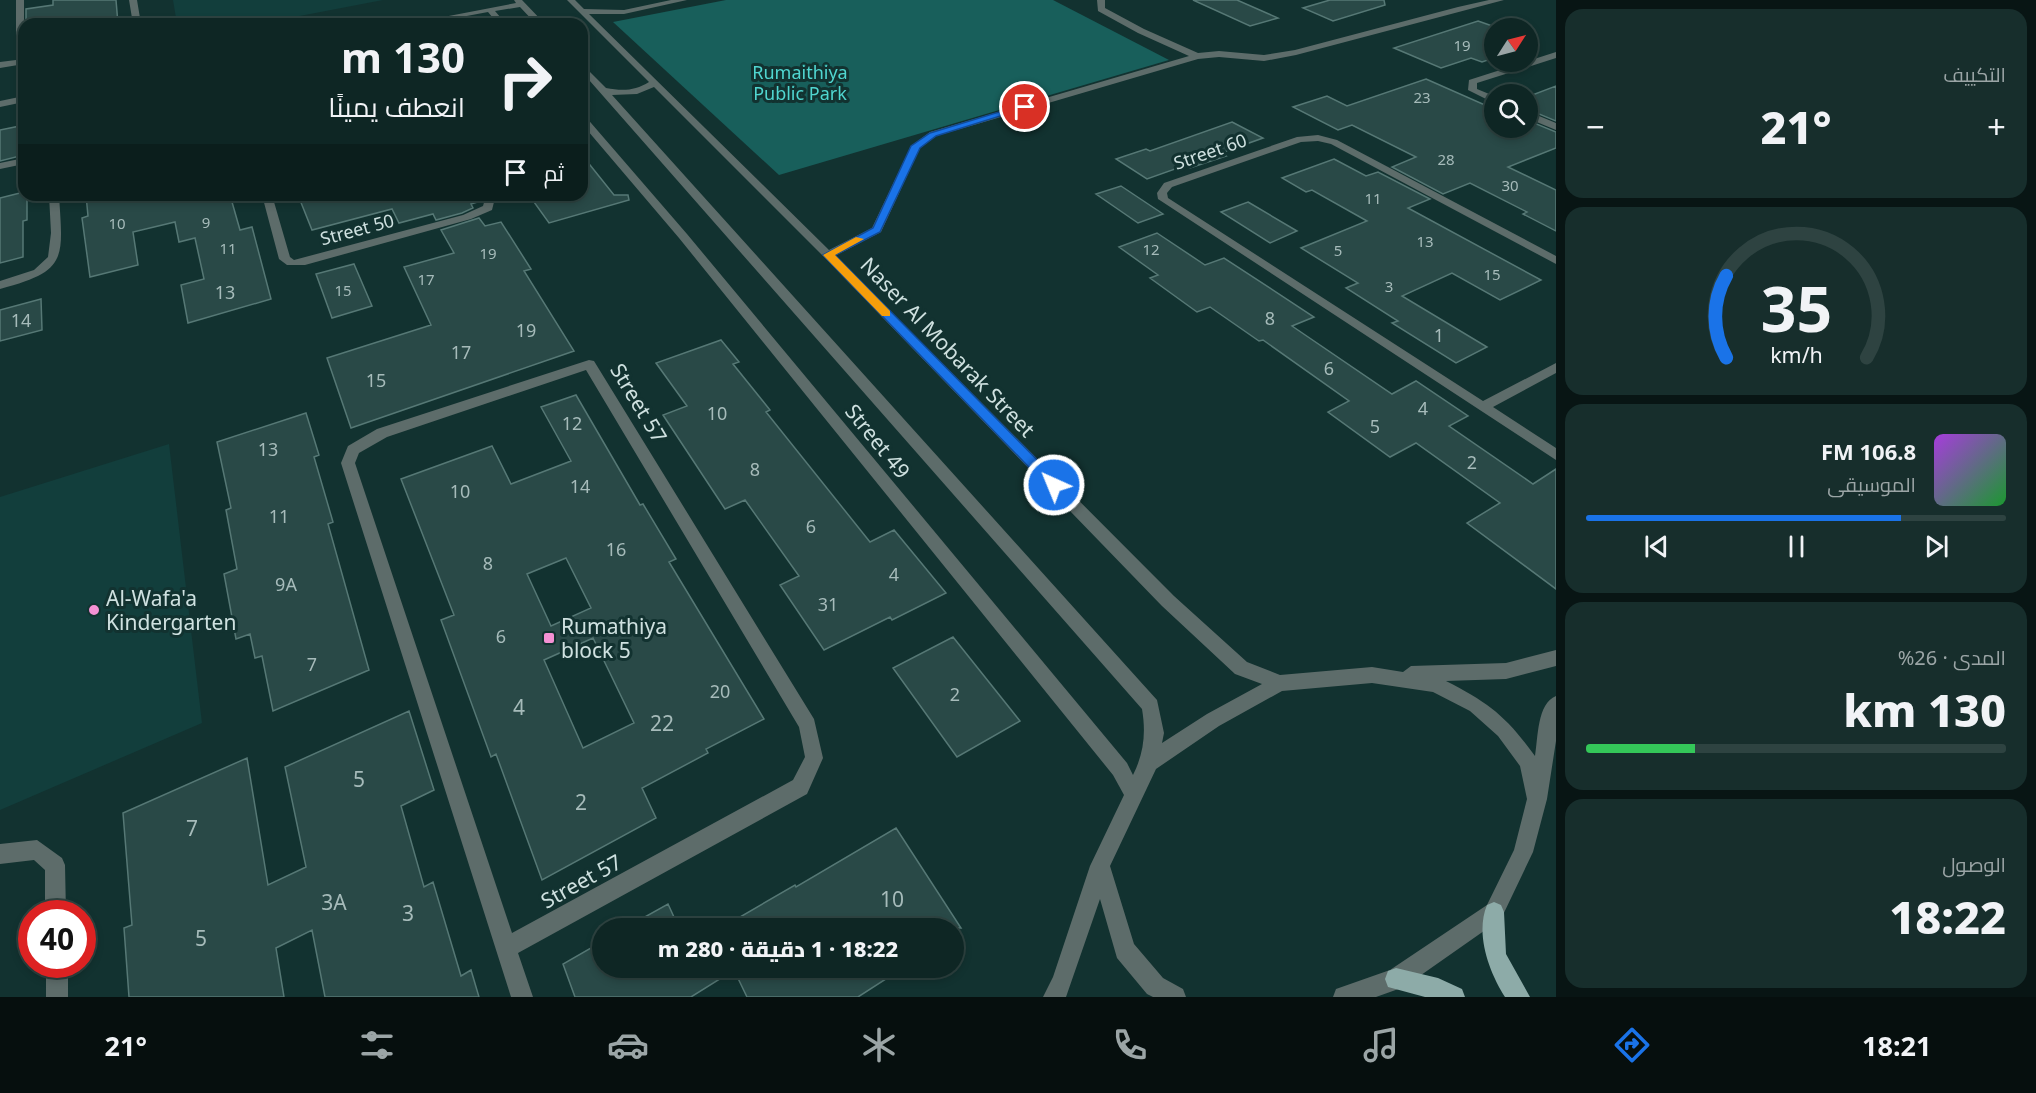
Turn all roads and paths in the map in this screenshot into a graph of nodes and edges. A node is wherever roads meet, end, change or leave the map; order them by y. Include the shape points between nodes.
1 (20, 0) edge
2 (133, 0) edge
3 (572, 0) edge
4 (683, 0) edge
5 (1101, 0) edge
6 (1500, 0) edge
7 (520, 2) edge
8 (489, 9) junction
9 (582, 11) junction
10 (624, 12) junction
11 (21, 18) edge
12 (136, 18) edge
13 (442, 18) edge
14 (497, 18) edge
15 (535, 18) edge
16 (600, 29) junction
17 (1556, 55) edge
18 (1197, 56) junction
19 (18, 62) edge
20 (0, 65) edge
21 (588, 73) edge
22 (654, 83) junction
23 (605, 91) junction
24 (1484, 95) edge
25 (18, 100) edge
26 (0, 104) edge
27 (1538, 119) edge
28 (588, 125) edge
29 (1556, 127) edge
30 (18, 162) edge
31 (0, 166) edge
32 (54, 201) edge
33 (269, 201) edge
34 (489, 201) edge
35 (828, 255) junction
36 (1556, 261) edge
37 (0, 285) edge
38 (1556, 368) edge
39 (1482, 407) junction
40 (1556, 455) edge
41 (1556, 658) edge
42 (1372, 675) junction
43 (1280, 683) junction
44 (1556, 704) edge
45 (1149, 763) junction
46 (1134, 795) junction
47 (1537, 799) junction
48 (0, 854) edge
49 (1100, 866) junction
50 (56, 900) edge
51 (1494, 912) junction
52 (507, 947) junction
53 (57, 978) edge
54 (1396, 979) junction
55 (57, 997) edge
56 (522, 997) edge
57 (1054, 997) edge
58 (1175, 997) edge
59 (1344, 997) edge
60 (1454, 997) edge
61 (1519, 997) edge

1 - 11 street
2 - 12 street
3 - 9 street, Naser Al Mobarak Street
4 - 10 street
5 - 18 street via 1101,9
6 - 18 street via 1264,58
7 - 8 street
7 - 15 street
8 - 13 street
8 - 14 street
9 - 10 street
9 - 16 street, Naser Al Mobarak Street
10 - 16 street
16 - 22 street, Naser Al Mobarak Street
17 - 24 street via 1472,82 1473,90
18 - 35 street via 933,134 916,146 877,230
19 - 20 street
21 - 23 street
22 - 23 street via 646,90 624,94
22 - 35 street, Naser Al Mobarak Street
23 - 45 street via 1151,706 1155,733
25 - 26 street
27 - 29 street
28 - 46 street, Street 49 via 1120,769
30 - 31 street
32 - 37 street via 56,255 49,267
33 - 34 street, Street 50 via 285,259 301,263 467,217 488,208
35 - 43 street, Naser Al Mobarak Street via 1168,601 1240,668
36 - 39 street, Street 60 via 1334,142 1318,138 1300,139 1168,185 1162,193 1163,199
38 - 39 street
39 - 40 street, Street 60
41 - 42 street via 1506,671
42 - 43 street
42 - 47 street via 1435,684 1476,705 1504,730 1527,762
43 - 45 street via 1213,720
44 - 47 street
45 - 46 street
46 - 49 street
47 - 51 street via 1523,852
48 - 50 street via 37,850 55,865
49 - 57 street
49 - 58 street via 1125,950 1155,986
51 - 54 street
51 - 61 main road via 1495,956
52 - 52 street, Street 57 via 348,463 353,450 382,433 588,364 808,725 814,759 800,787
52 - 56 street, Street 57
53 - 55 street
54 - 59 street
54 - 60 main road

